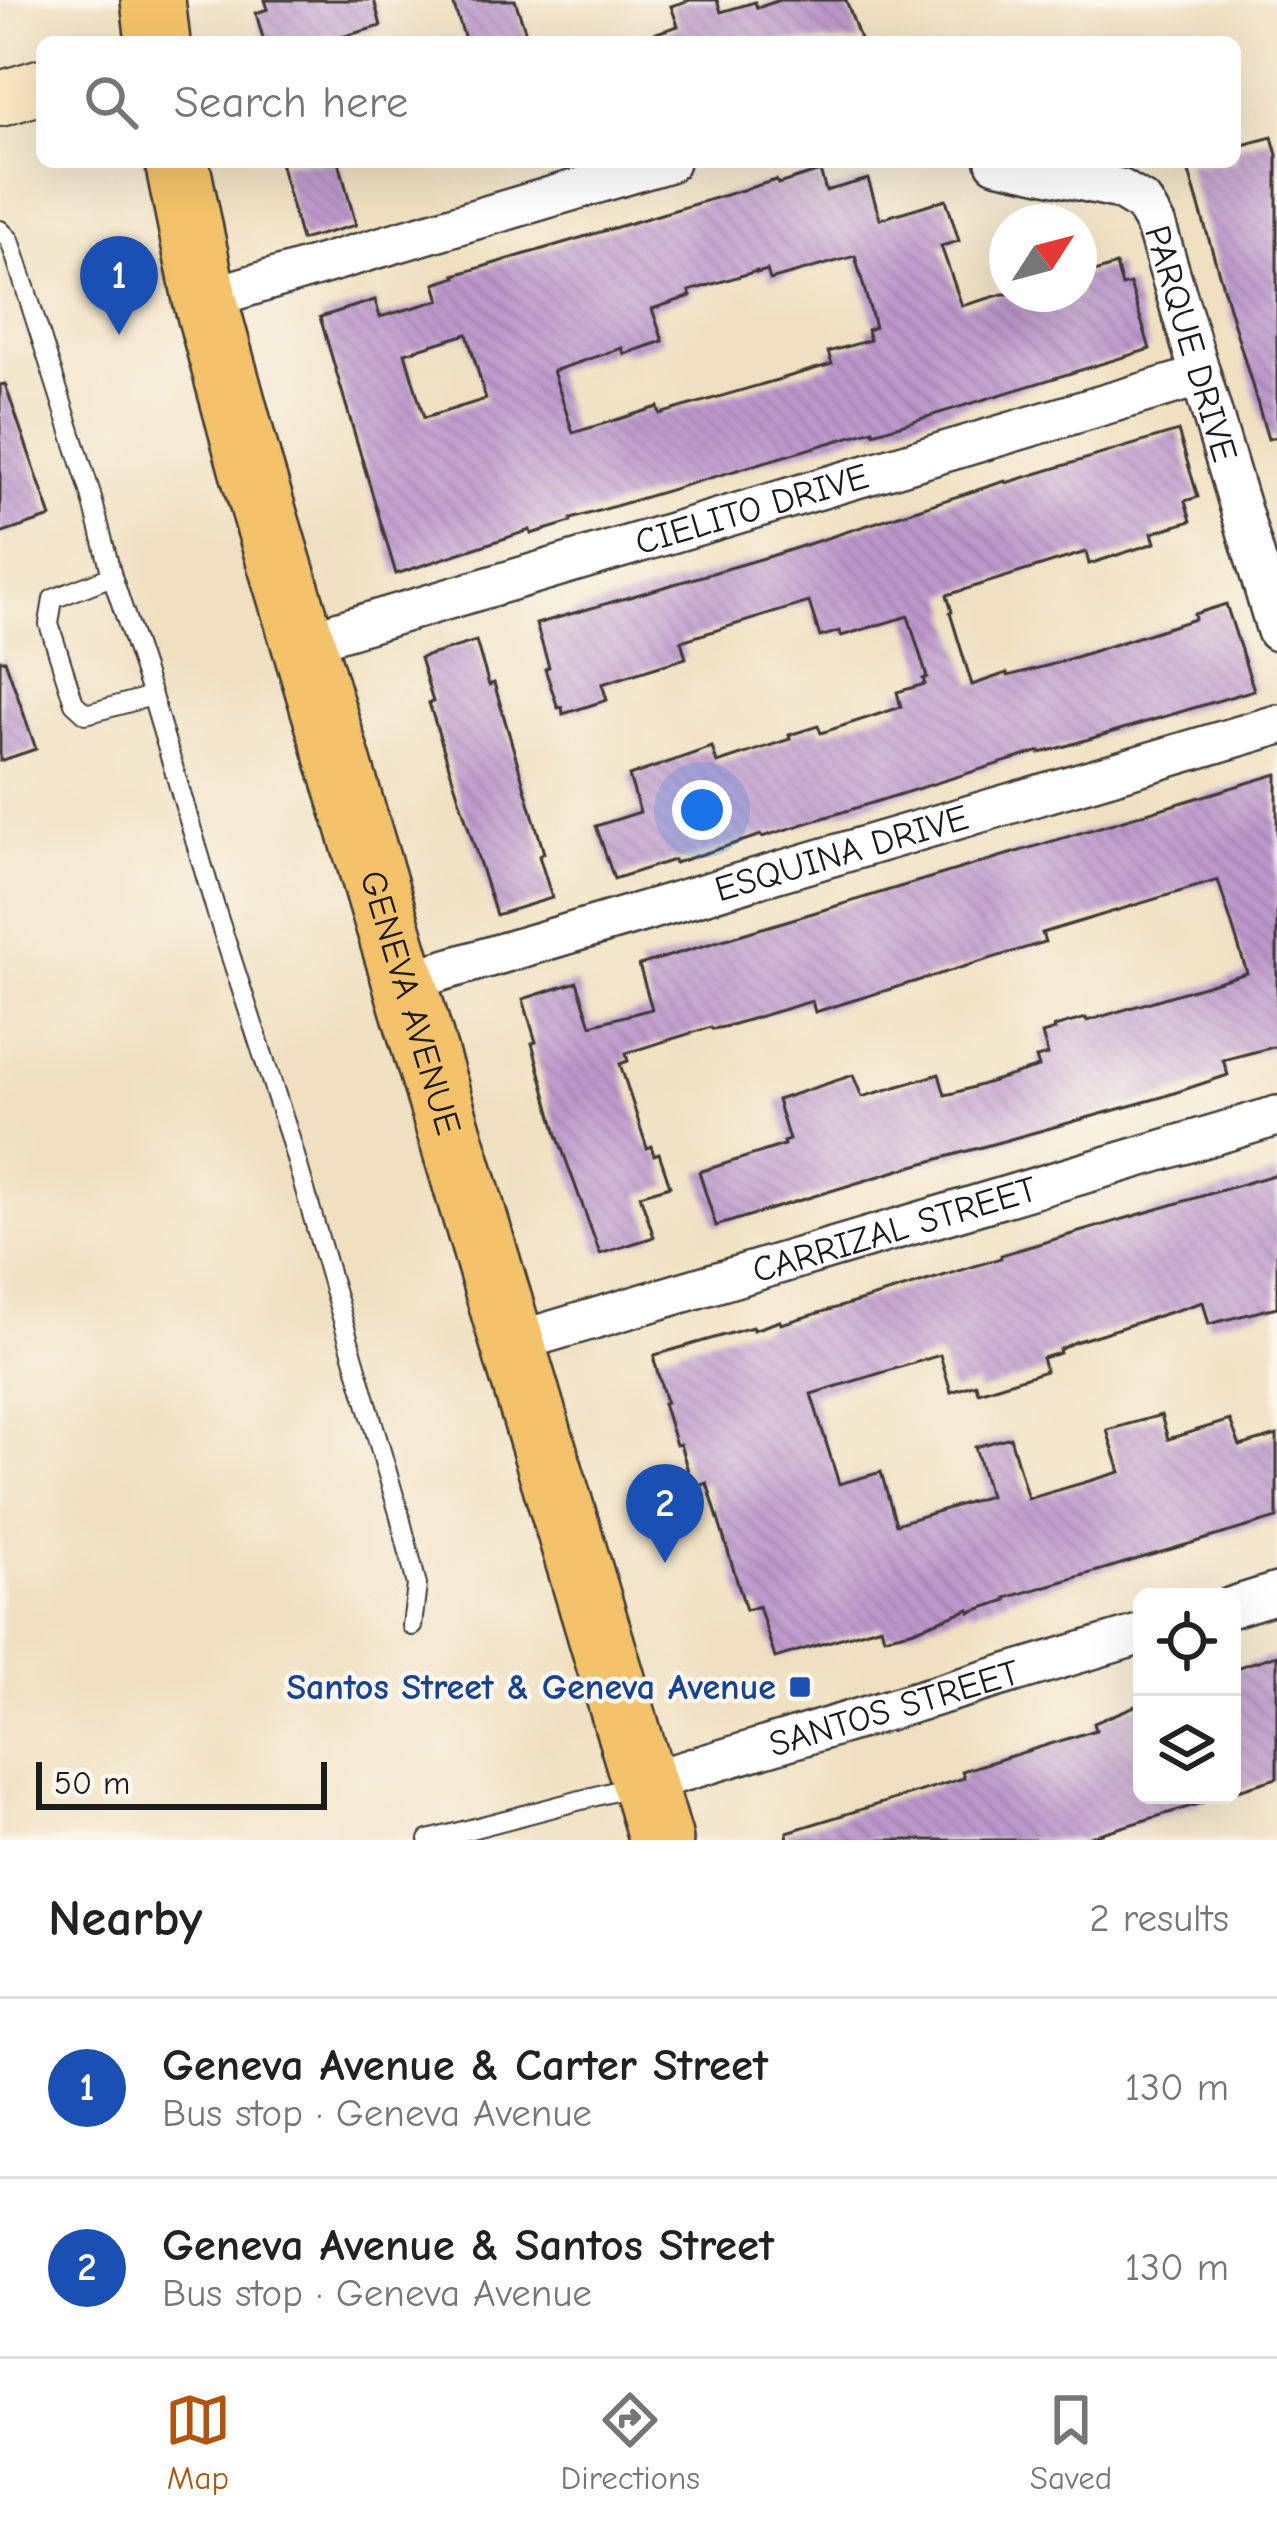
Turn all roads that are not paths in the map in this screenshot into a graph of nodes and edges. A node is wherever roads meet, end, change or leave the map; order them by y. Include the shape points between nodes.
1 (153, 0) edge
2 (157, 36) edge
3 (36, 88) edge
4 (0, 99) edge
5 (178, 168) edge
6 (649, 168) edge
7 (1024, 168) edge
8 (0, 230) edge
9 (205, 299) junction
10 (1201, 376) junction
11 (112, 576) junction
12 (1277, 632) edge
13 (303, 642) junction
14 (152, 696) junction
15 (1277, 725) edge
16 (404, 982) junction
17 (1277, 1116) edge
18 (512, 1343) junction
19 (1277, 1593) edge
20 (1241, 1604) edge
21 (412, 1626) dead end
22 (1133, 1637) edge
23 (652, 1812) edge
24 (429, 1840) edge

1 - 2 main road
3 - 4 street
5 - 9 main road, GENEVA AVENUE
6 - 9 street
7 - 10 street, PARQUE DRIVE via 1120,189 1143,203
8 - 11 lane via 18,262
9 - 13 main road, GENEVA AVENUE
10 - 12 street, PARQUE DRIVE
10 - 13 street, CIELITO DRIVE
11 - 14 lane
11 - 14 lane via 53,599 49,625 74,703 86,714
13 - 16 main road, GENEVA AVENUE
14 - 21 lane via 399,1513 417,1585
15 - 16 street, ESQUINA DRIVE
16 - 18 main road, GENEVA AVENUE
17 - 18 street, CARRIZAL STREET
18 - 23 main road, GENEVA AVENUE
19 - 20 street
22 - 23 street, SANTOS STREET
23 - 24 lane

